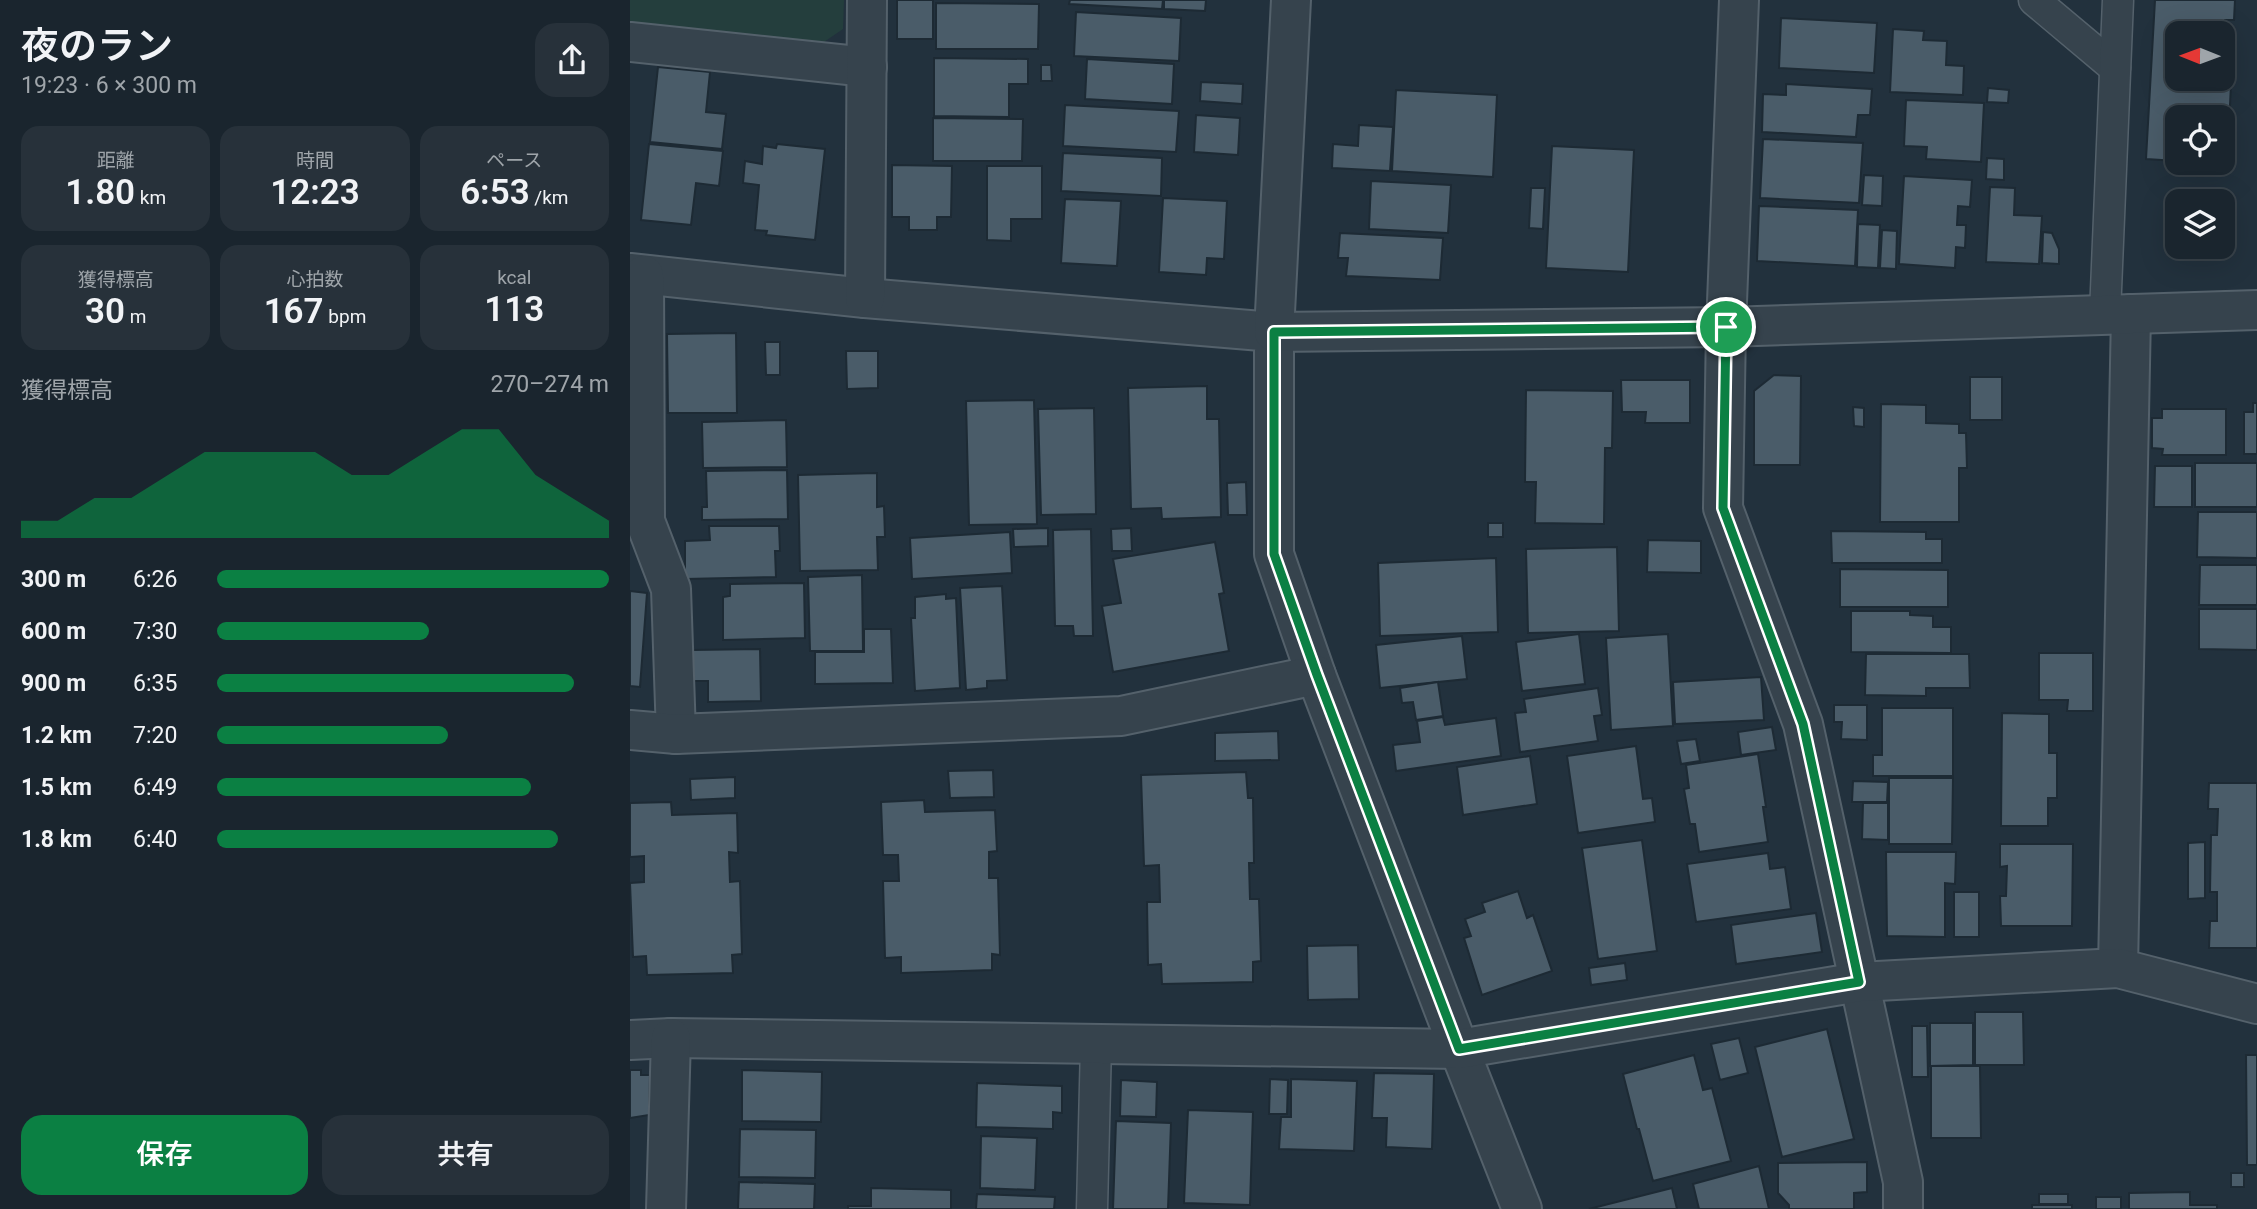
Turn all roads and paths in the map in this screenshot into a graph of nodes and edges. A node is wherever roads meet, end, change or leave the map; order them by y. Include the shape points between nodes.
1 (867, 0) edge
2 (1291, 0) edge
3 (1739, 0) edge
4 (2034, 0) edge
5 (2118, 0) edge
6 (630, 42) edge
7 (867, 67) junction
8 (2115, 68) junction
9 (637, 274) edge
10 (865, 298) junction
11 (2257, 310) edge
12 (2118, 314) junction
13 (1726, 327) junction
14 (1274, 332) junction
15 (1317, 675) junction
16 (630, 730) edge
17 (676, 734) junction
18 (2119, 968) junction
19 (1859, 982) junction
20 (2257, 1004) edge
21 (671, 1038) junction
22 (630, 1040) edge
23 (1096, 1044) junction
24 (1459, 1049) junction
25 (666, 1209) edge
26 (1092, 1209) edge
27 (1522, 1209) edge
28 (1903, 1209) edge

1 - 7 street
2 - 14 street
3 - 13 street
4 - 8 lane
5 - 8 lane
6 - 7 street
7 - 10 street
8 - 12 lane
9 - 10 street
9 - 17 street via 645,521 671,589
10 - 14 street
11 - 12 street
12 - 13 street
12 - 18 street
13 - 14 street
13 - 19 street via 1723,508 1803,724
14 - 15 street via 1274,554
15 - 17 street via 1121,716
15 - 24 street
16 - 17 street
18 - 19 street
18 - 20 street
19 - 24 street
19 - 28 street via 1903,1182
21 - 22 street
21 - 23 street
21 - 25 street
23 - 24 street
23 - 26 lane
24 - 27 street

